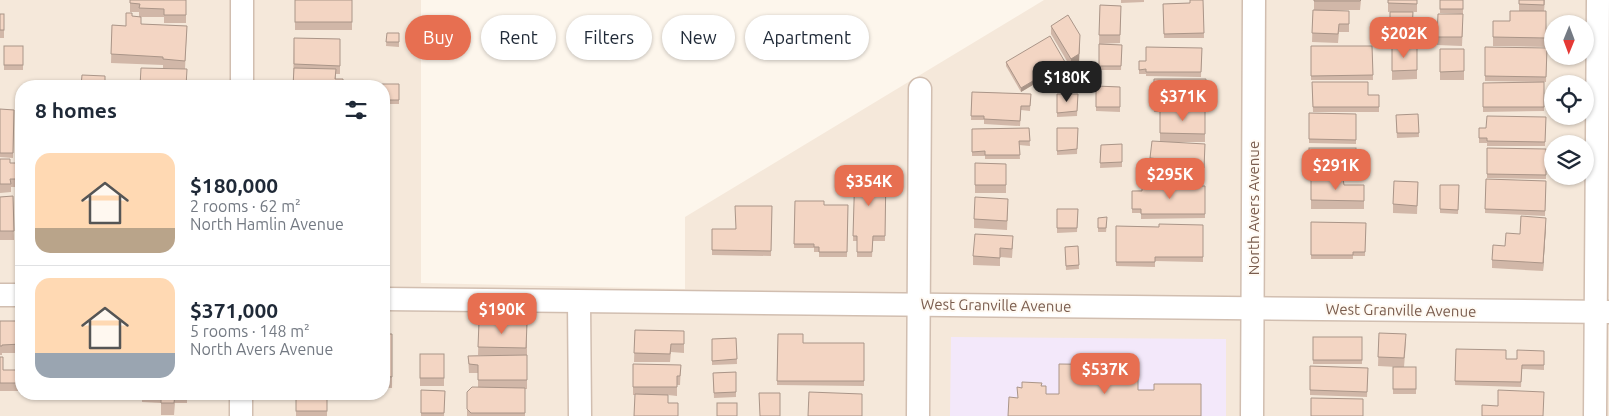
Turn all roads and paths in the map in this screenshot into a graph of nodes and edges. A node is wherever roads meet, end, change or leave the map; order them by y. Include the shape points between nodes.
1 (242, 0) edge
2 (1254, 0) edge
3 (1598, 0) edge
4 (242, 80) edge
5 (920, 89) dead end
6 (0, 295) edge
7 (15, 295) edge
8 (390, 299) edge
9 (580, 302) junction
10 (918, 305) junction
11 (1252, 308) junction
12 (1602, 312) edge
13 (241, 400) edge
14 (241, 416) edge
15 (580, 416) edge
16 (918, 416) edge
17 (1252, 416) edge
18 (1595, 416) edge

1 - 4 street
2 - 11 street, North Avers Avenue
3 - 12 street
5 - 10 street
6 - 7 street
8 - 9 street, West Granville Avenue
9 - 10 street, West Granville Avenue
9 - 15 street
10 - 11 street, West Granville Avenue
10 - 16 street
11 - 12 street, West Granville Avenue
11 - 17 street, North Avers Avenue
12 - 18 street
13 - 14 street

